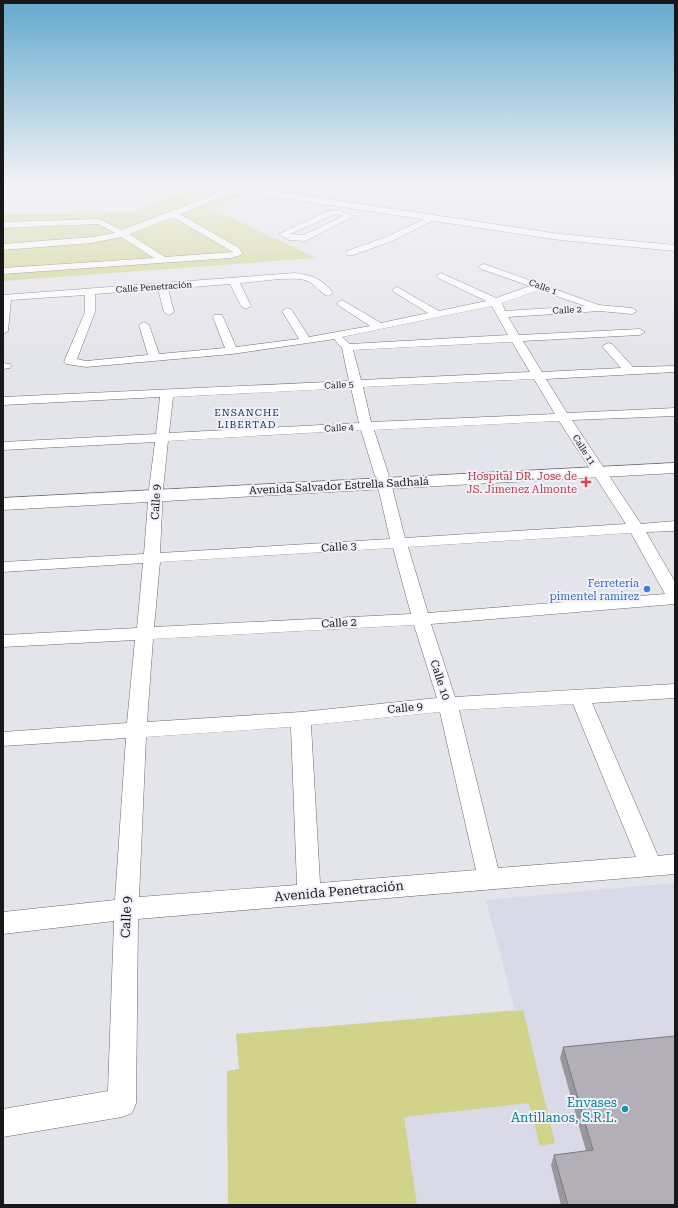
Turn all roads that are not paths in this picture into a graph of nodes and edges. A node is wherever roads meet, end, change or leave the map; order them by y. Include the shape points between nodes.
1 (75, 241) edge
2 (135, 241) edge
3 (221, 241) edge
4 (382, 241) edge
5 (606, 241) edge
6 (648, 241) edge
7 (675, 244) edge
8 (3, 247) edge
9 (675, 248) edge
10 (350, 253) dead end
11 (164, 260) junction
12 (484, 267) dead end
13 (3, 271) edge
14 (441, 276) dead end
15 (234, 281) junction
16 (162, 286) junction
17 (540, 286) junction
18 (397, 290) dead end
19 (90, 292) junction
20 (328, 293) dead end
21 (5, 298) edge
22 (496, 302) junction
23 (342, 303) dead end
24 (246, 306) dead end
25 (600, 308) junction
26 (632, 311) dead end
27 (169, 312) dead end
28 (287, 312) dead end
29 (501, 314) junction
30 (438, 315) junction
31 (218, 317) dead end
32 (144, 325) dead end
33 (379, 327) junction
34 (3, 330) edge
35 (640, 332) dead end
36 (336, 335) junction
37 (516, 338) junction
38 (306, 341) junction
39 (608, 346) dead end
40 (347, 347) junction
41 (232, 350) junction
42 (155, 358) junction
43 (675, 369) edge
44 (630, 372) junction
45 (540, 376) junction
46 (355, 384) junction
47 (167, 393) junction
48 (3, 401) edge
49 (675, 412) edge
50 (563, 417) junction
51 (366, 426) junction
52 (162, 438) junction
53 (3, 446) edge
54 (675, 461) edge
55 (675, 468) edge
56 (597, 469) junction
57 (383, 480) junction
58 (156, 492) junction
59 (3, 497) edge
60 (3, 504) edge
61 (675, 526) edge
62 (636, 528) junction
63 (399, 543) junction
64 (152, 558) junction
65 (3, 567) edge
66 (675, 598) edge
67 (421, 619) junction
68 (146, 634) junction
69 (3, 641) edge
70 (675, 691) edge
71 (580, 698) junction
72 (448, 704) junction
73 (301, 719) junction
74 (136, 730) junction
75 (3, 739) edge
76 (675, 864) edge
77 (651, 866) junction
78 (489, 878) junction
79 (309, 894) junction
80 (126, 909) junction
81 (3, 923) edge
82 (3, 1123) edge

1 - 8 street
2 - 11 street
3 - 11 street via 238,253
4 - 10 street
5 - 9 main road
6 - 7 main road
11 - 13 street
12 - 17 street, Calle 1
14 - 22 street
15 - 16 street, Calle Penetración
15 - 20 street, Calle Penetración via 305,277 319,283
15 - 24 street
16 - 19 street, Calle Penetración
16 - 27 street
17 - 22 street
17 - 25 street, Calle 1
18 - 30 street
19 - 21 street, Calle Penetración
19 - 42 street via 90,312 70,362 86,364
21 - 34 street
22 - 29 street, Calle 11
22 - 30 street
23 - 33 street
25 - 26 street, Calle 2
25 - 29 street, Calle 2
28 - 38 street
29 - 37 street, Calle 11
30 - 33 street
31 - 41 street
32 - 42 street
33 - 36 street
35 - 37 street
36 - 38 street
36 - 40 street
37 - 40 street
37 - 45 street, Calle 11
38 - 41 street
39 - 44 street
40 - 46 street, Calle 10
41 - 42 street
43 - 44 street, Calle 5
44 - 45 street, Calle 5
45 - 46 street, Calle 5
45 - 50 street, Calle 11
46 - 47 street, Calle 5
46 - 51 street, Calle 10
47 - 48 street, Calle 5
47 - 52 street, Calle 9
49 - 50 street, Calle 4
50 - 51 street, Calle 4
50 - 56 street, Calle 11
51 - 52 street, Calle 4
51 - 57 street, Calle 10
52 - 53 street, Calle 4
52 - 58 street, Calle 9
54 - 56 main road, Avenida Salvador Estrella Sadhalá
55 - 56 main road, Avenida Salvador Estrella Sadhalá
56 - 57 main road, Avenida Salvador Estrella Sadhalá
56 - 62 street, Calle 11
57 - 58 main road, Avenida Salvador Estrella Sadhalá
57 - 63 street, Calle 10
58 - 59 main road, Avenida Salvador Estrella Sadhalá
58 - 60 main road, Avenida Salvador Estrella Sadhalá
58 - 64 street, Calle 9
61 - 62 street, Calle 3
62 - 63 street, Calle 3
62 - 66 street, Calle 11
63 - 64 street, Calle 3
63 - 67 street, Calle 10
64 - 65 street, Calle 3
64 - 68 street, Calle 9
66 - 67 street, Calle 2
67 - 68 street, Calle 2
67 - 72 street, Calle 10
68 - 69 street, Calle 2
68 - 74 street, Calle 9
70 - 71 street, Calle 9
71 - 72 street, Calle 9
71 - 77 street
72 - 73 street, Calle 9
72 - 78 street, Calle 10
73 - 74 street, Calle 9
73 - 79 street
74 - 75 street, Calle 9
74 - 80 street, Calle 9
76 - 77 street, Avenida Penetración
77 - 78 street, Avenida Penetración
78 - 79 street, Avenida Penetración
79 - 80 street, Avenida Penetración
80 - 81 street, Avenida Penetración
80 - 82 street, Calle 9 via 122,1103

